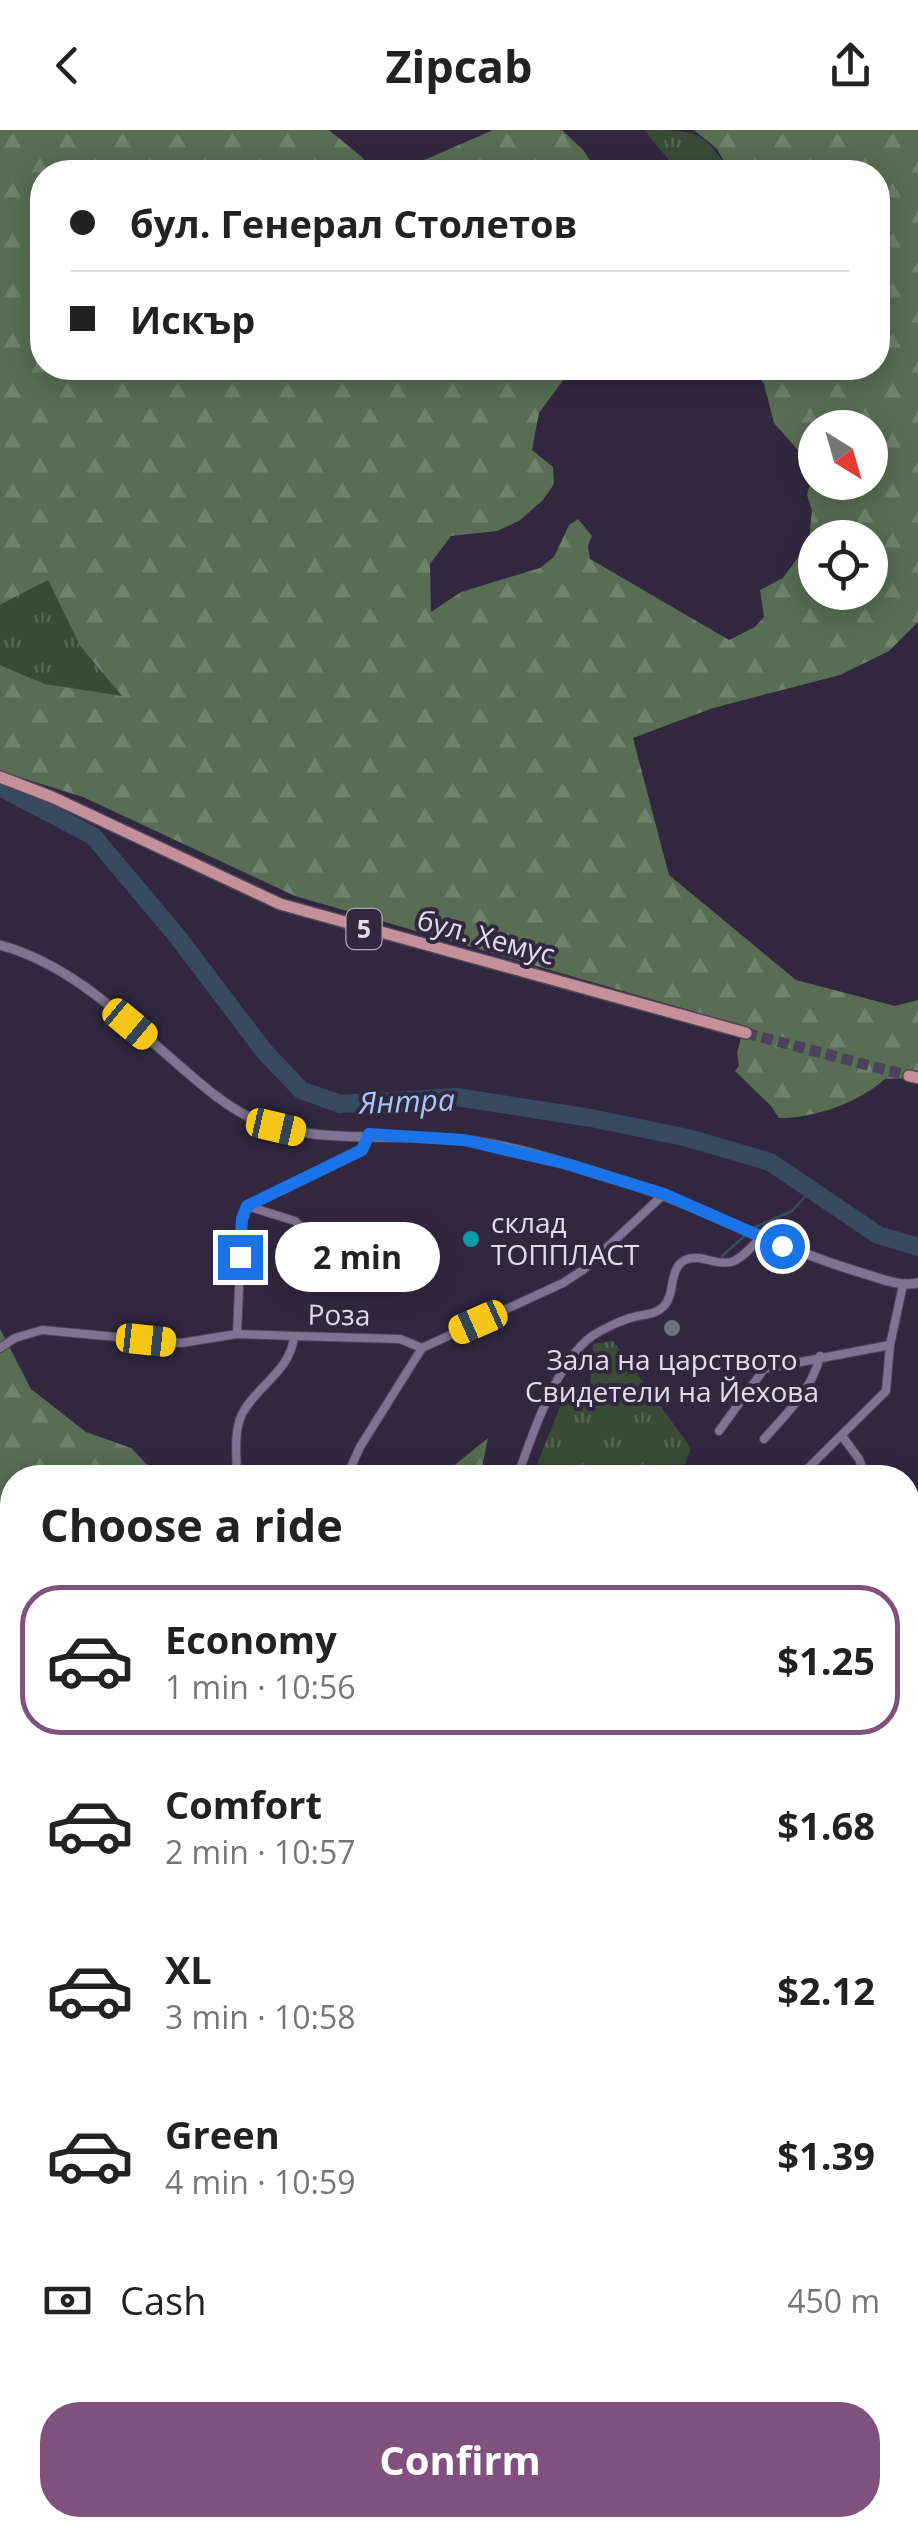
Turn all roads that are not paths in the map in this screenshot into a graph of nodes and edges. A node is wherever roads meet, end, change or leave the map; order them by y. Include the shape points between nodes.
1 (0, 777) edge
2 (0, 945) edge
3 (746, 1033) tunnel mouth
4 (369, 1134) junction
5 (664, 1194) junction
6 (247, 1206) junction
7 (757, 1237) junction
8 (336, 1261) dead end
9 (918, 1283) edge
10 (904, 1285) junction
11 (236, 1334) junction
12 (294, 1336) junction
13 (890, 1345) junction
14 (0, 1348) edge
15 (422, 1348) junction
16 (820, 1356) junction
17 (718, 1431) dead end
18 (842, 1436) junction
19 (764, 1438) dead end
20 (237, 1465) edge
21 (352, 1465) edge
22 (521, 1465) edge
23 (812, 1465) edge
24 (862, 1465) edge

1 - 3 main road, бул. Хемус / 5 via 280,904
2 - 4 street via 48,962 80,984 246,1116 299,1133
4 - 5 street via 484,1143
4 - 6 street via 362,1150
5 - 7 street
5 - 15 street via 563,1283
6 - 8 street via 295,1220
6 - 11 street
7 - 10 street
7 - 22 street via 734,1262 684,1260 662,1308 592,1336 572,1356
9 - 10 street
10 - 13 street
11 - 12 street
11 - 14 street via 181,1344 42,1330
12 - 15 street, Роза via 400,1340
12 - 20 street, Роза via 292,1352 242,1414
13 - 16 street
13 - 18 street via 886,1391
15 - 21 street
16 - 17 street via 764,1369
16 - 19 street via 804,1394
18 - 23 street
18 - 24 street

